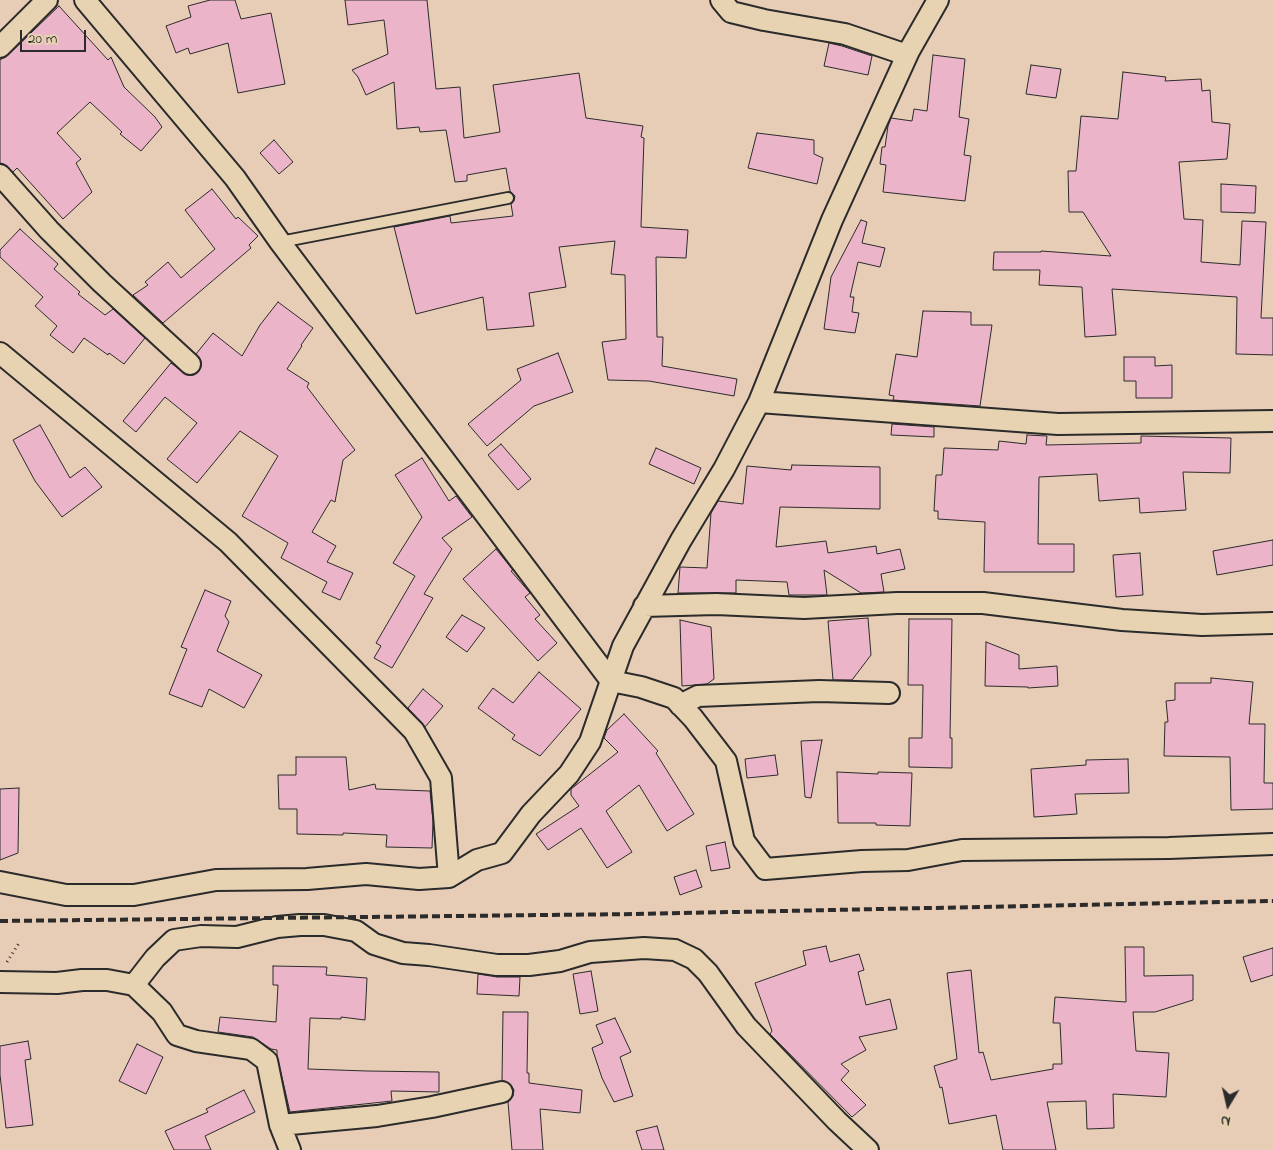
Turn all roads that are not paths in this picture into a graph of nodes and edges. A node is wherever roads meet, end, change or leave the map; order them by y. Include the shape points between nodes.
1 (47, 0) edge
2 (85, 0) edge
3 (721, 0) edge
4 (938, 0) edge
5 (0, 47) edge
6 (907, 55) junction
7 (0, 175) edge
8 (508, 198) dead end
9 (280, 242) junction
10 (0, 353) edge
11 (190, 364) dead end
12 (760, 402) junction
13 (1273, 421) edge
14 (644, 606) junction
15 (1273, 623) edge
16 (611, 681) junction
17 (889, 693) dead end
18 (680, 704) junction
19 (1273, 844) edge
20 (449, 877) junction
21 (0, 882) edge
22 (0, 982) edge
23 (134, 985) junction
24 (502, 1092) dead end
25 (280, 1125) junction
26 (290, 1150) edge
27 (868, 1150) edge

1 - 5 street
2 - 9 street via 234,178
3 - 6 street via 731,12 845,34
4 - 6 street
6 - 12 street via 832,220
7 - 11 street via 55,237
8 - 9 lane
9 - 16 street
10 - 20 street via 228,542 414,731 441,778
12 - 13 street via 1058,424
12 - 14 street
14 - 15 street via 716,604 804,608 983,603 1122,620 1202,625
14 - 16 street via 623,646
16 - 18 street via 674,698
16 - 20 street via 590,742 569,774 531,814 502,854 477,860
17 - 18 street via 818,690 698,696
18 - 19 street via 726,761 744,841 765,869 908,860 962,850
20 - 21 street via 419,879 366,874 216,880 134,895 66,895
22 - 23 street via 107,980
23 - 25 street via 162,1012 177,1035 196,1041 251,1048 267,1061
23 - 27 street via 174,940 201,936 237,937 300,925 324,925 356,931 374,944 403,953 497,965 560,961 590,952 644,948 674,950 694,959 708,973 746,1026
24 - 25 street via 377,1116
25 - 26 street

